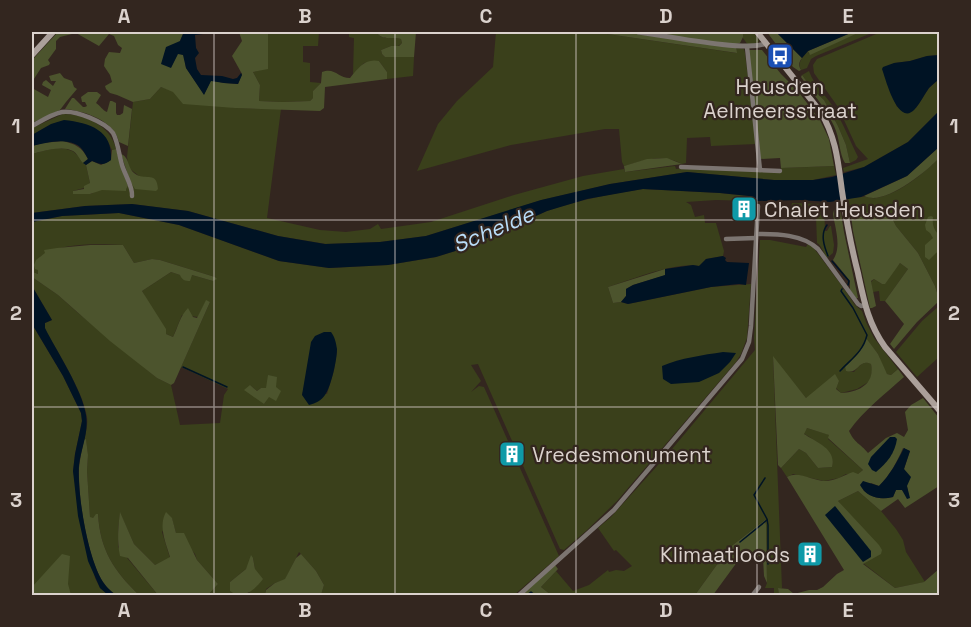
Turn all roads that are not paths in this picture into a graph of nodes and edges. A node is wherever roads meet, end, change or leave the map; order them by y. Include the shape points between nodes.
1 (53, 32) edge
2 (639, 32) edge
3 (759, 33) edge
4 (766, 43) junction
5 (747, 46) junction
6 (32, 55) edge
7 (32, 126) edge
8 (683, 167) dead end
9 (760, 170) junction
10 (780, 171) dead end
11 (132, 196) dead end
12 (758, 206) dead end
13 (756, 236) junction
14 (726, 239) dead end
15 (865, 305) junction
16 (939, 411) edge
17 (759, 586) dead end
18 (518, 596) edge
19 (752, 596) edge

1 - 6 main road
2 - 5 street
3 - 4 main road
4 - 5 street
4 - 15 main road via 820,111 834,138 848,232
5 - 9 street
7 - 11 street via 60,112 103,124 116,139
8 - 9 street
9 - 10 street
12 - 13 street
13 - 14 street
13 - 15 street via 783,234 811,243 855,301
13 - 18 street via 749,342 737,366 614,510
15 - 16 main road via 878,337
17 - 19 street

